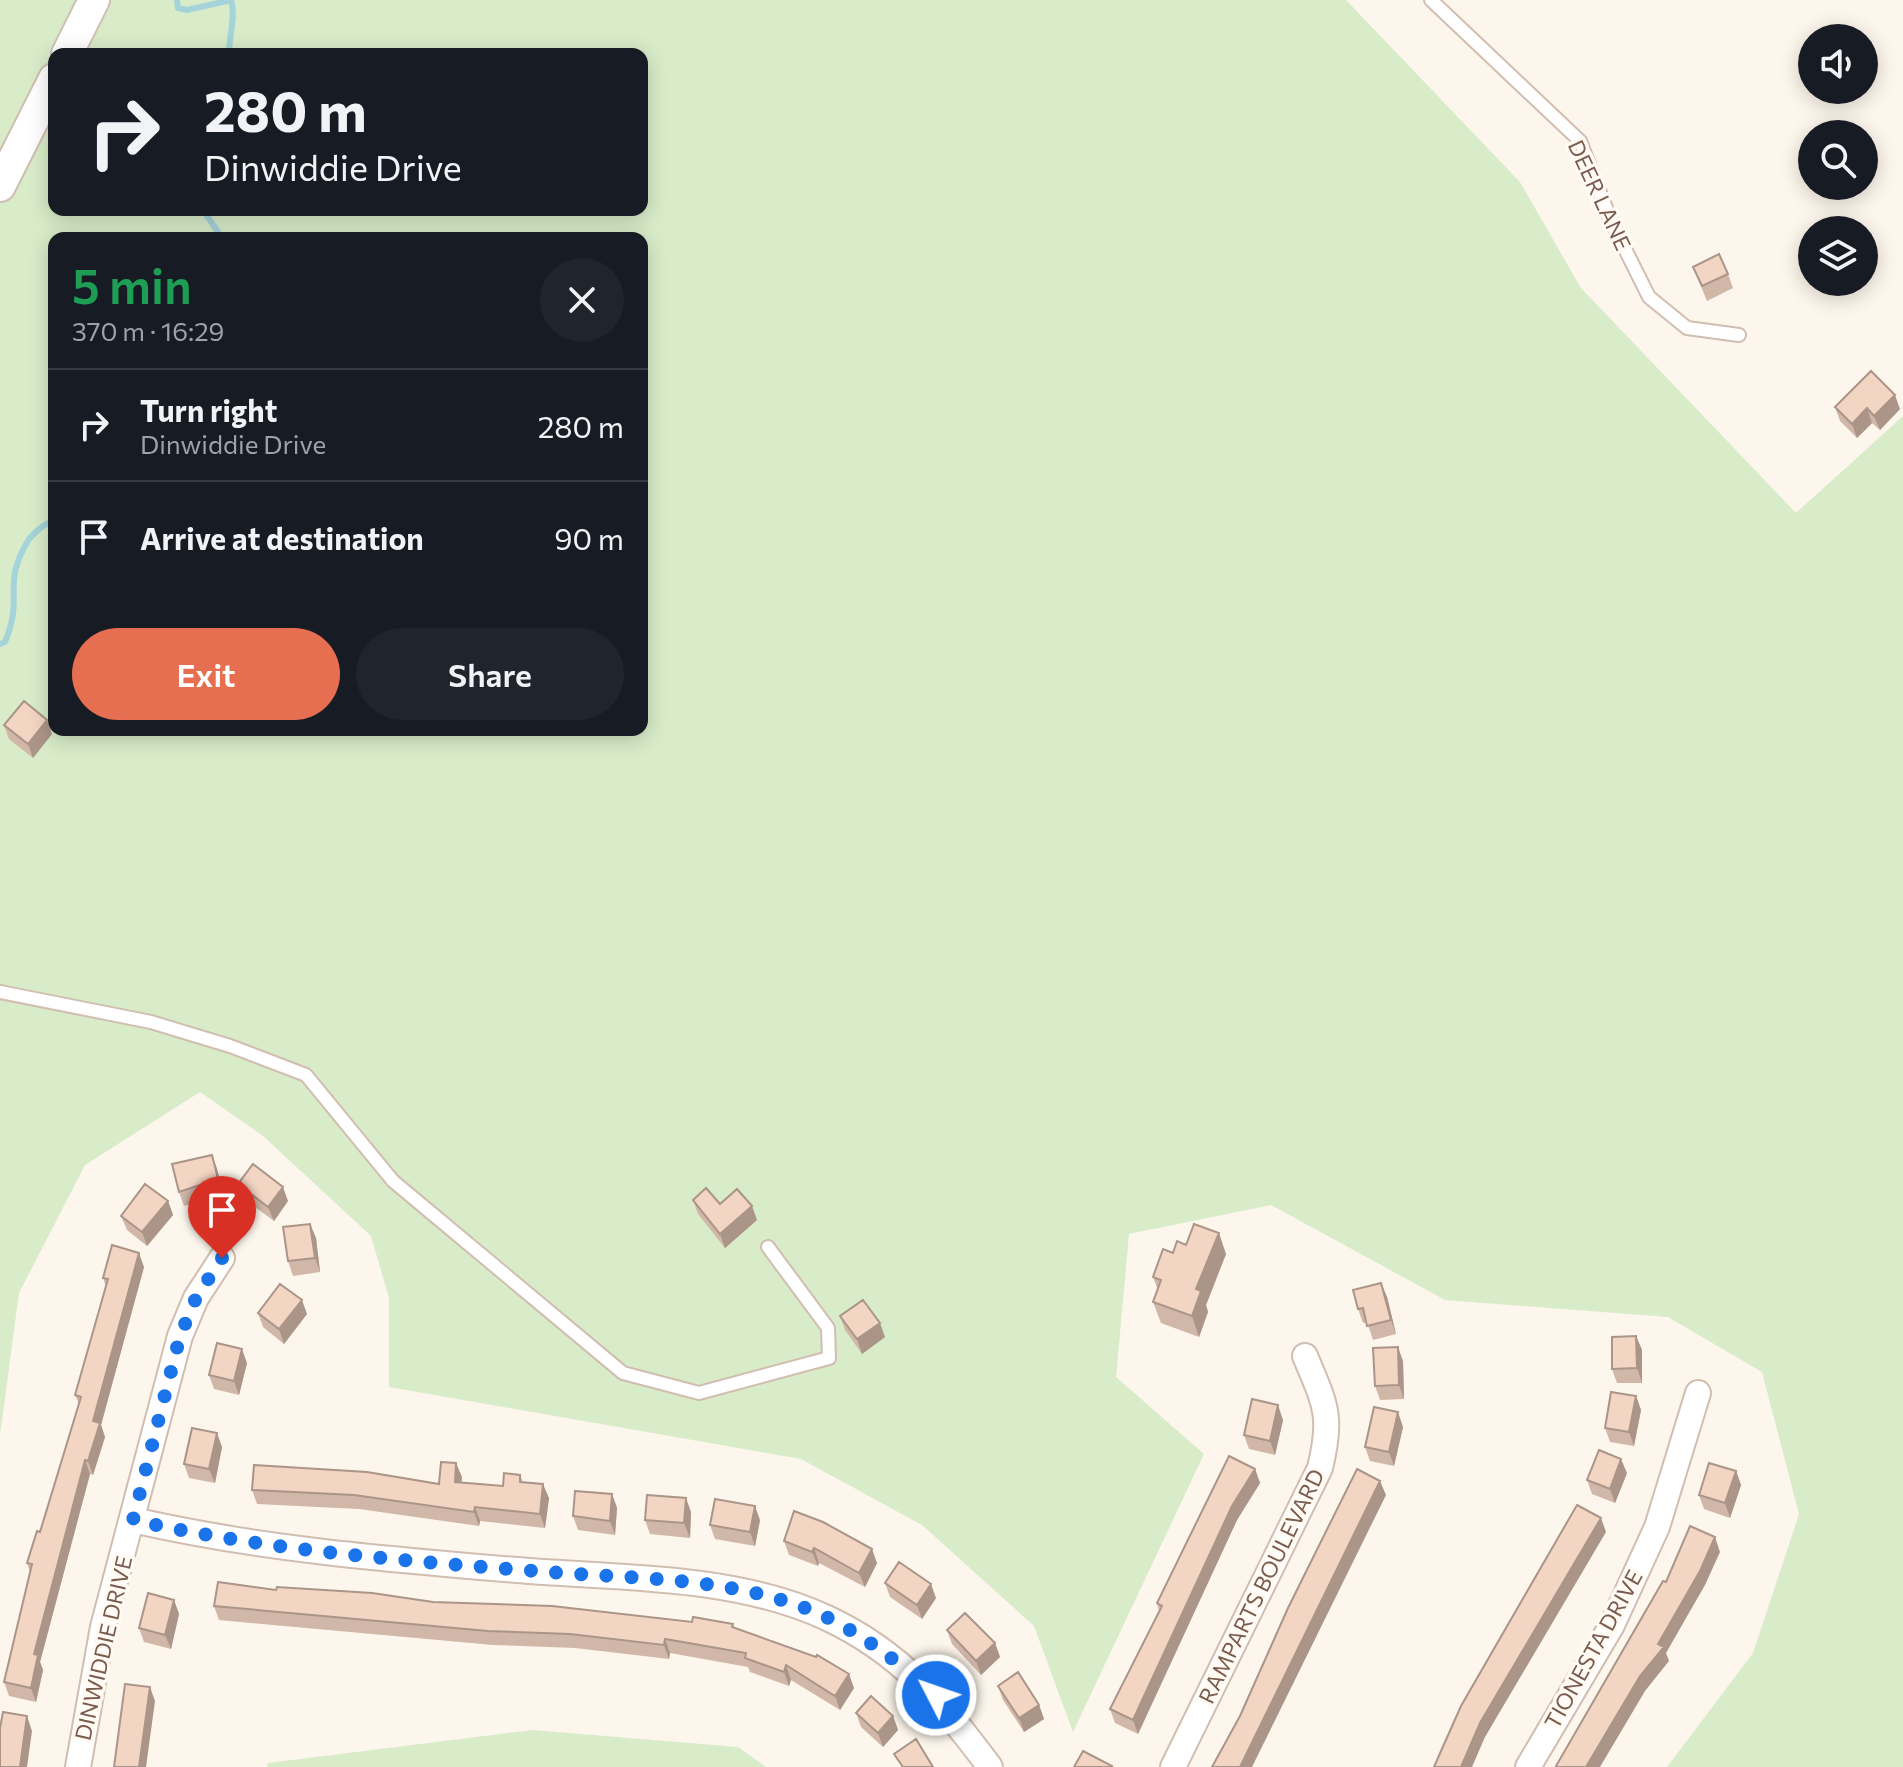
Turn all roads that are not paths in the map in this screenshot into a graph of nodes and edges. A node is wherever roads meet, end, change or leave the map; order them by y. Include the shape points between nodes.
1 (94, 0) edge
2 (1431, 0) edge
3 (70, 48) edge
4 (48, 91) edge
5 (0, 186) edge
6 (1739, 335) dead end
7 (0, 992) edge
8 (768, 1247) dead end
9 (222, 1258) dead end
10 (1305, 1356) dead end
11 (1698, 1393) dead end
12 (133, 1520) junction
13 (78, 1767) edge
14 (990, 1767) edge
15 (1173, 1767) edge
16 (1528, 1767) edge

1 - 3 street
2 - 6 lane, DEER LANE via 1580,141 1611,221 1649,297 1687,328
4 - 5 street
7 - 8 lane via 151,1022 306,1075 393,1181 623,1373 699,1393 829,1358 828,1328
9 - 12 street, DINWIDDIE DRIVE via 180,1336
10 - 15 street, RAMPARTS BOULEVARD via 1328,1411 1320,1468
11 - 16 street, TIONESTA DRIVE via 1657,1527 1612,1625
12 - 13 street, DINWIDDIE DRIVE via 103,1627
12 - 14 street via 208,1537 362,1558 678,1582 764,1597 827,1618 890,1656 936,1695

